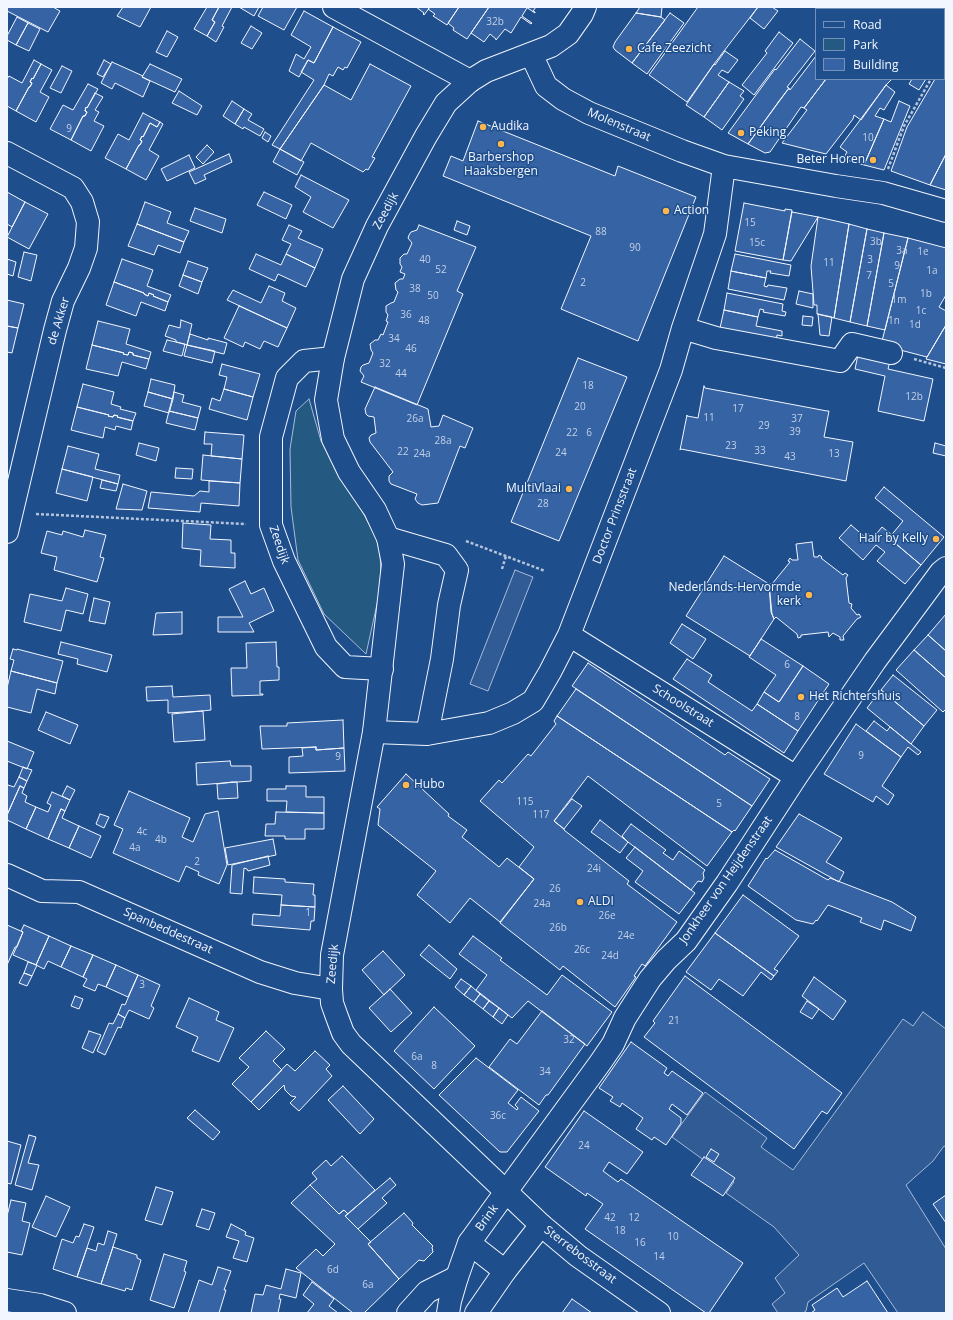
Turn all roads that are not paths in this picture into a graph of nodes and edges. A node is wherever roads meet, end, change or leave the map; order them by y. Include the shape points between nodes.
1 (334, 7) edge
2 (585, 7) edge
3 (531, 54) junction
4 (470, 81) junction
5 (7, 153) edge
6 (724, 166) junction
7 (946, 211) edge
8 (683, 328) junction
9 (891, 353) road end
10 (333, 358) junction
11 (10, 523) edge
12 (388, 538) junction
13 (946, 568) edge
14 (569, 635) junction
15 (382, 669) junction
16 (374, 732) junction
17 (428, 734) junction
18 (796, 777) junction
19 (7, 875) edge
20 (331, 989) junction
21 (505, 1193) junction
22 (541, 1226) junction
23 (470, 1243) junction
24 (505, 1271) junction
25 (457, 1277) junction
26 (7, 1300) edge
27 (65, 1313) edge
28 (408, 1313) edge
29 (448, 1313) edge
30 (476, 1313) edge
31 (659, 1313) edge

1 - 4 street
2 - 3 street via 568,34 551,46
3 - 4 street via 486,71
3 - 6 street, Molenstraat via 546,86 563,99 589,113
4 - 10 street, Zeedijk via 446,103 377,226 353,279
5 - 11 street, de Akker via 73,188 82,202 88,222 86,248 63,301 55,330
6 - 7 street, Molenstraat via 883,193
6 - 8 street, Doctor Prinsstraat via 715,234
8 - 9 street via 716,338 840,361 852,344
8 - 14 street, Doctor Prinsstraat via 672,370
10 - 12 street, Zeedijk via 326,400 333,439 349,472 375,510
10 - 15 street, Zeedijk via 304,361 287,378 271,437 271,525 284,561 326,647 345,667
12 - 15 street, Zeedijk via 393,564
12 - 17 street via 446,555 457,570
13 - 18 street, Jonkheer von Heijdenstraat via 875,661
14 - 17 street, Doctor Prinsstraat via 533,701 489,723
14 - 18 street, Schoolstraat
15 - 16 street, Zeedijk
16 - 17 street, Doctor Prinsstraat
16 - 20 street, Zeedijk via 332,955
18 - 21 street, Jonkheer von Heijdenstraat via 686,941 650,978 625,1018 613,1044
19 - 20 street, Spanbeddestraat via 42,890 78,892 260,972 295,983
20 - 21 street, Zeedijk via 337,1017 343,1033 351,1044
21 - 22 street, Sterrebosstraat
21 - 23 street, Brink
22 - 24 street
22 - 31 street, Sterrebosstraat via 578,1256
23 - 24 street, Brink
23 - 25 street, Brink
24 - 30 street
25 - 28 street via 426,1292
25 - 29 street, Brink
26 - 27 street via 40,1305

